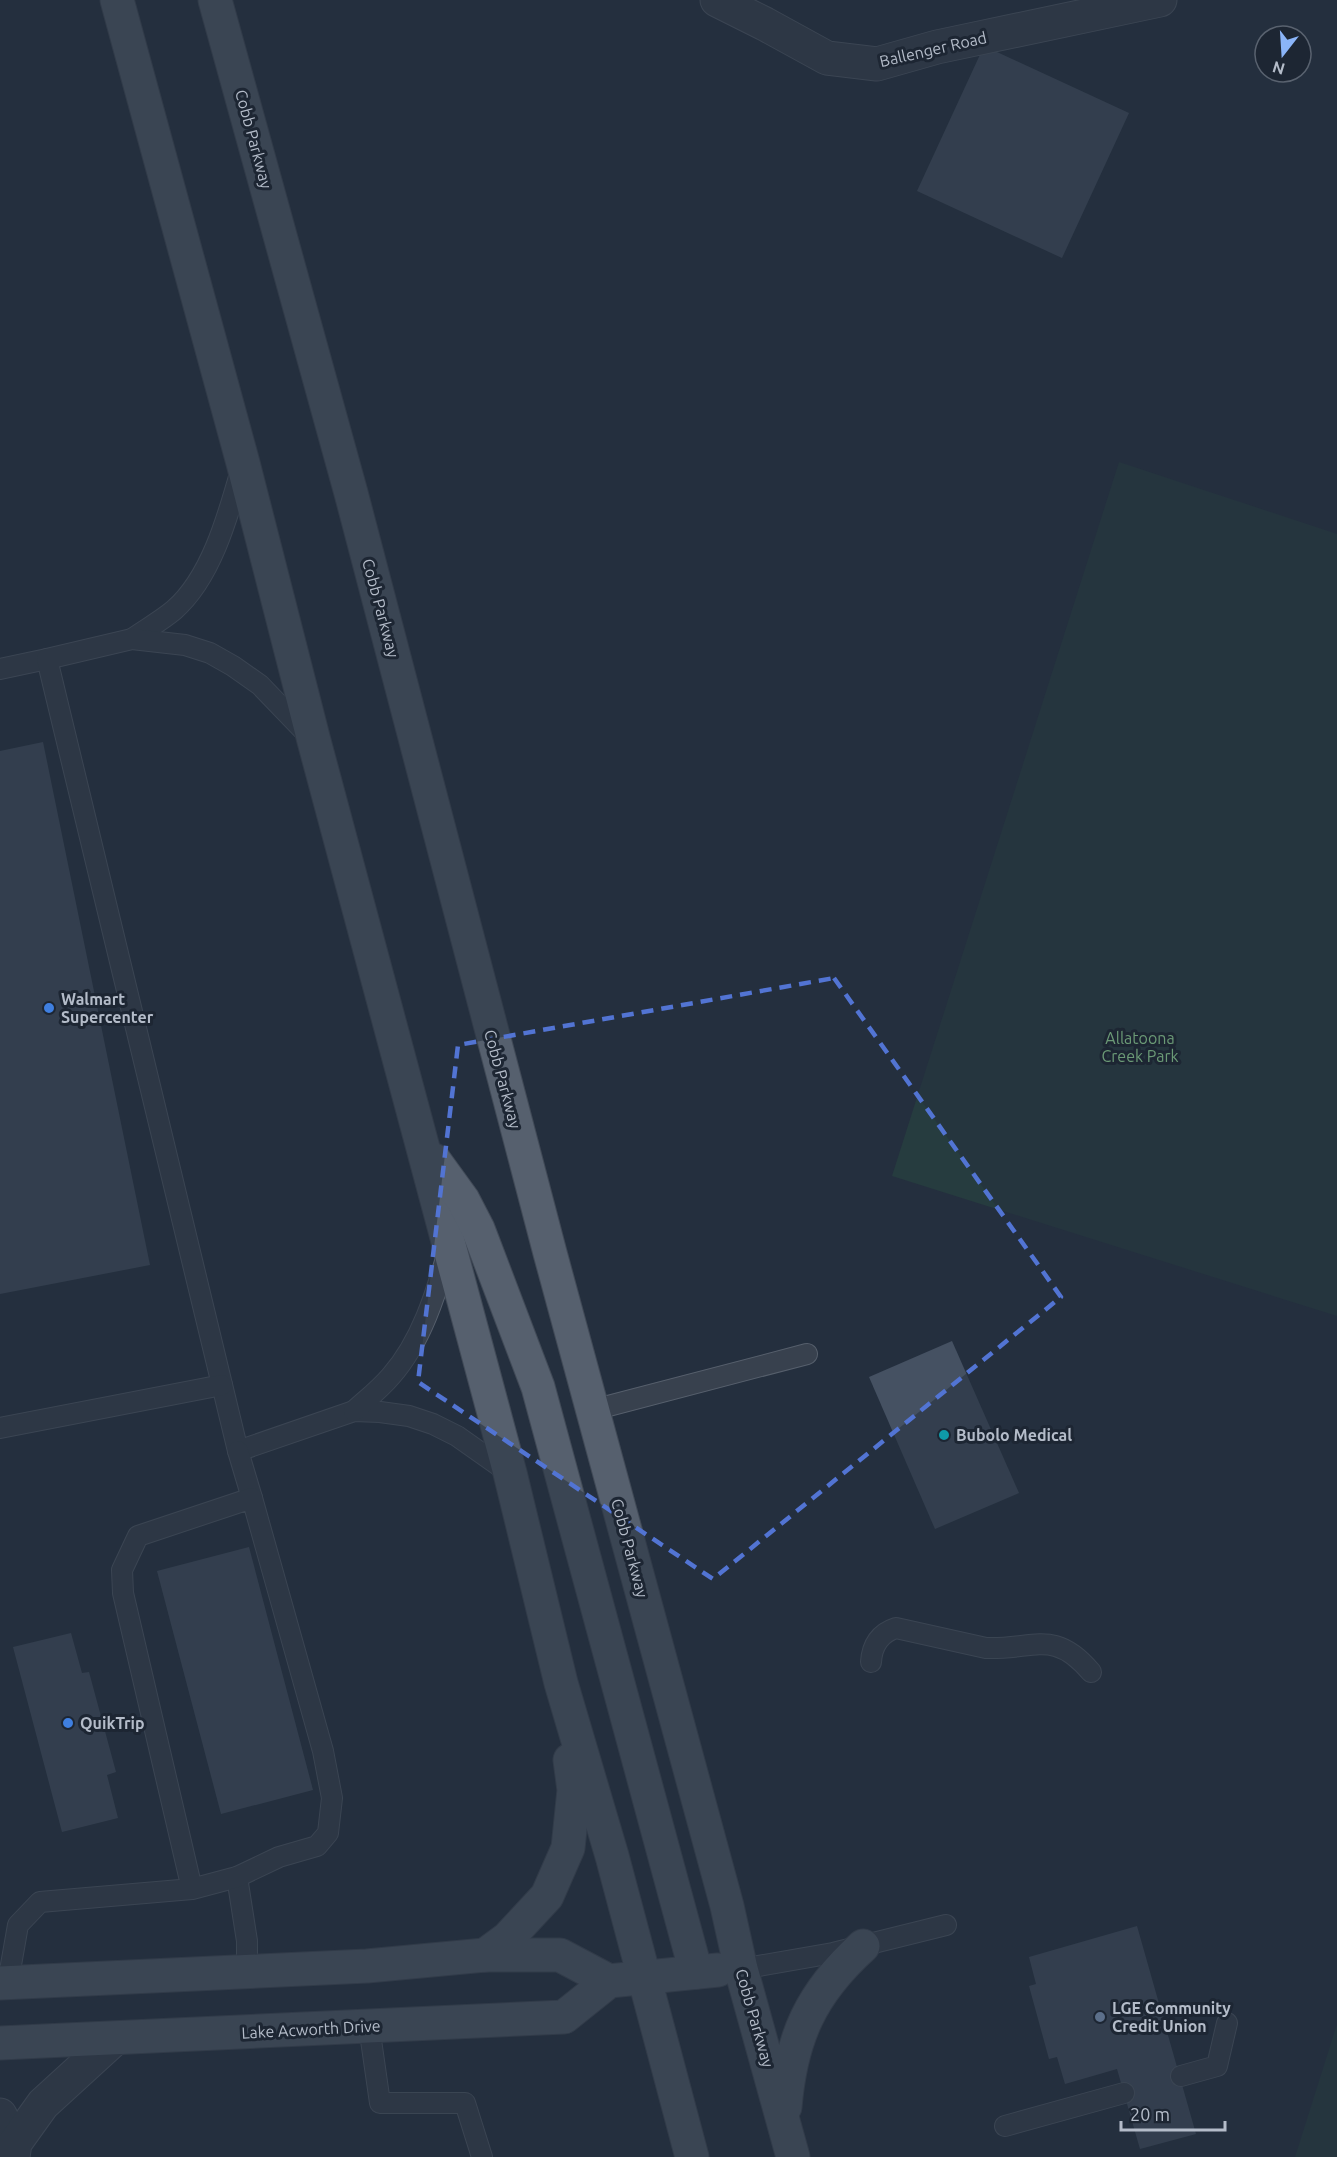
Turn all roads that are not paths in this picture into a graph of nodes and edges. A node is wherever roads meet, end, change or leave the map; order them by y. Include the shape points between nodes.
1 (117, 0) edge
2 (215, 0) edge
3 (717, 0) edge
4 (1160, 0) edge
5 (243, 464) junction
6 (132, 639) junction
7 (47, 659) junction
8 (0, 669) edge
9 (314, 741) junction
10 (422, 1146) junction
11 (449, 1244) junction
12 (807, 1354) dead end
13 (222, 1385) junction
14 (593, 1410) junction
15 (354, 1411) junction
16 (0, 1428) edge
17 (238, 1451) junction
18 (510, 1473) junction
19 (252, 1498) junction
20 (871, 1662) dead end
21 (1091, 1672) dead end
22 (561, 1683) junction
23 (237, 1877) junction
24 (192, 1888) junction
25 (946, 1925) dead end
26 (863, 1946) junction
27 (485, 1955) junction
28 (741, 1969) junction
29 (247, 1971) junction
30 (696, 1972) junction
31 (645, 1978) junction
32 (609, 1981) junction
33 (4, 1983) edge
34 (1227, 2023) dead end
35 (369, 2026) junction
36 (113, 2040) junction
37 (0, 2043) edge
38 (1181, 2076) dead end
39 (1124, 2093) dead end
40 (0, 2115) edge
41 (784, 2121) junction
42 (1005, 2126) dead end
43 (14, 2150) edge
44 (482, 2157) edge
45 (692, 2157) edge
46 (793, 2157) edge

1 - 5 main road
2 - 14 main road, Cobb Parkway via 351,494
3 - 4 street, Ballenger Road via 827,58 877,64 937,47
5 - 6 lane via 228,515 203,571 174,609
5 - 9 main road
6 - 7 lane
6 - 9 lane via 184,645 210,653 260,685
7 - 8 lane
7 - 13 lane
9 - 10 main road
10 - 11 main road
10 - 30 main road via 446,1174 478,1229 538,1388
11 - 15 lane via 439,1281 413,1342 391,1376
11 - 18 main road
12 - 14 lane
13 - 16 lane
13 - 17 lane
14 - 28 main road, Cobb Parkway
15 - 17 lane
15 - 18 lane via 409,1416 433,1424 475,1447
17 - 19 lane
18 - 22 main road
19 - 23 lane via 323,1751 332,1798 328,1833 317,1846 279,1857
19 - 24 lane via 138,1536 122,1570 126,1605
20 - 21 lane via 877,1641 896,1628 986,1648 1053,1645 1073,1654
22 - 27 main road via 574,1790 568,1848 547,1896 508,1938
22 - 31 main road
23 - 24 lane
23 - 29 lane via 247,1941
24 - 33 lane via 40,1902 18,1925
25 - 26 lane
26 - 28 lane
26 - 41 main road via 840,1966 807,2016 796,2042
27 - 29 main road via 367,1966
27 - 32 main road via 560,1955
28 - 30 main road
28 - 41 main road, Cobb Parkway
29 - 33 main road
30 - 31 main road
31 - 32 main road
31 - 45 main road
32 - 35 main road, Lake Acworth Drive via 564,2017
34 - 38 lane via 1217,2066
35 - 36 main road, Lake Acworth Drive
35 - 44 lane via 380,2103 465,2103
36 - 37 main road, Lake Acworth Drive
36 - 43 street via 44,2104
39 - 42 lane
40 - 43 street
41 - 46 main road, Cobb Parkway

